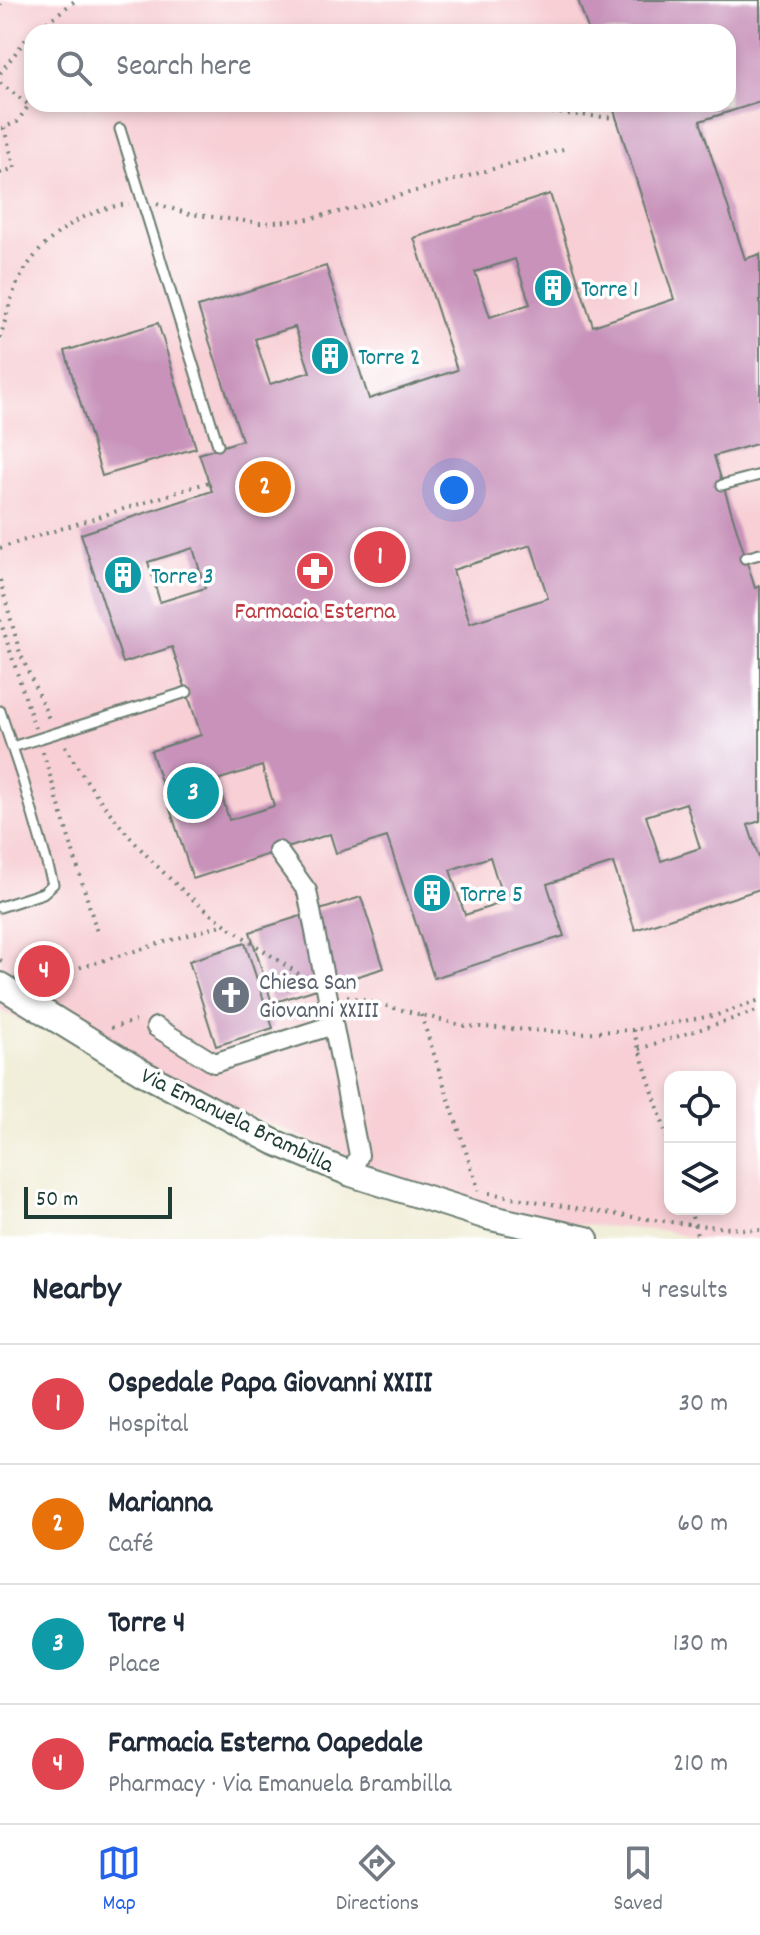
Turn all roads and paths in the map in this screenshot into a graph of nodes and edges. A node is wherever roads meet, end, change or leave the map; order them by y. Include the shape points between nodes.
1 (4, 0) edge
2 (76, 0) edge
3 (0, 5) edge
4 (45, 24) edge
5 (24, 42) edge
6 (0, 73) edge
7 (0, 83) edge
8 (24, 101) edge
9 (24, 112) edge
10 (544, 112) dead end
11 (616, 118) dead end
12 (2, 128) edge
13 (120, 129) dead end
14 (563, 149) dead end
15 (0, 173) edge
16 (141, 202) junction
17 (0, 338) edge
18 (218, 445) dead end
19 (760, 475) edge
20 (209, 482) dead end
21 (722, 485) dead end
22 (0, 548) edge
23 (760, 554) edge
24 (745, 558) dead end
25 (0, 580) edge
26 (0, 620) edge
27 (187, 692) dead end
28 (0, 711) edge
29 (58, 734) junction
30 (39, 739) junction
31 (12, 747) junction
32 (278, 851) dead end
33 (201, 906) dead end
34 (0, 907) edge
35 (226, 924) dead end
36 (98, 935) dead end
37 (1, 969) edge
38 (50, 992) dead end
39 (760, 1000) edge
40 (760, 1010) edge
41 (135, 1021) dead end
42 (333, 1025) junction
43 (156, 1027) dead end
44 (111, 1029) dead end
45 (633, 1030) junction
46 (639, 1049) junction
47 (669, 1143) edge
48 (351, 1174) junction
49 (479, 1191) junction
50 (692, 1215) edge
51 (487, 1217) junction
52 (695, 1225) junction
53 (760, 1230) edge
54 (586, 1239) edge
55 (698, 1239) edge

1 - 3 path
2 - 4 path
5 - 6 path
7 - 8 path
9 - 12 path
10 - 11 path
12 - 15 path via 15,168
13 - 16 lane
14 - 16 path via 304,220 260,223
16 - 17 path via 108,206 77,219 39,251 17,284
16 - 18 lane
19 - 21 lane
20 - 22 path
23 - 24 lane
25 - 29 path via 20,653
26 - 30 path
27 - 29 lane
28 - 31 lane
29 - 30 lane
29 - 33 path via 127,834
30 - 31 lane
30 - 36 path
31 - 34 lane via 53,884 43,893
32 - 42 street via 307,891
35 - 38 path via 46,975
37 - 48 street, Via Emanuela Brambilla via 145,1074 274,1142
39 - 45 path via 717,1015
40 - 46 path
41 - 44 path
42 - 43 street via 214,1063
42 - 48 street via 359,1155
45 - 46 path
45 - 49 path via 579,1033 479,1027 421,1015
46 - 47 path
48 - 51 street, Via Emanuela Brambilla
49 - 51 path
49 - 52 path
50 - 52 path
51 - 54 street, Via Emanuela Brambilla
52 - 53 path
52 - 55 path

